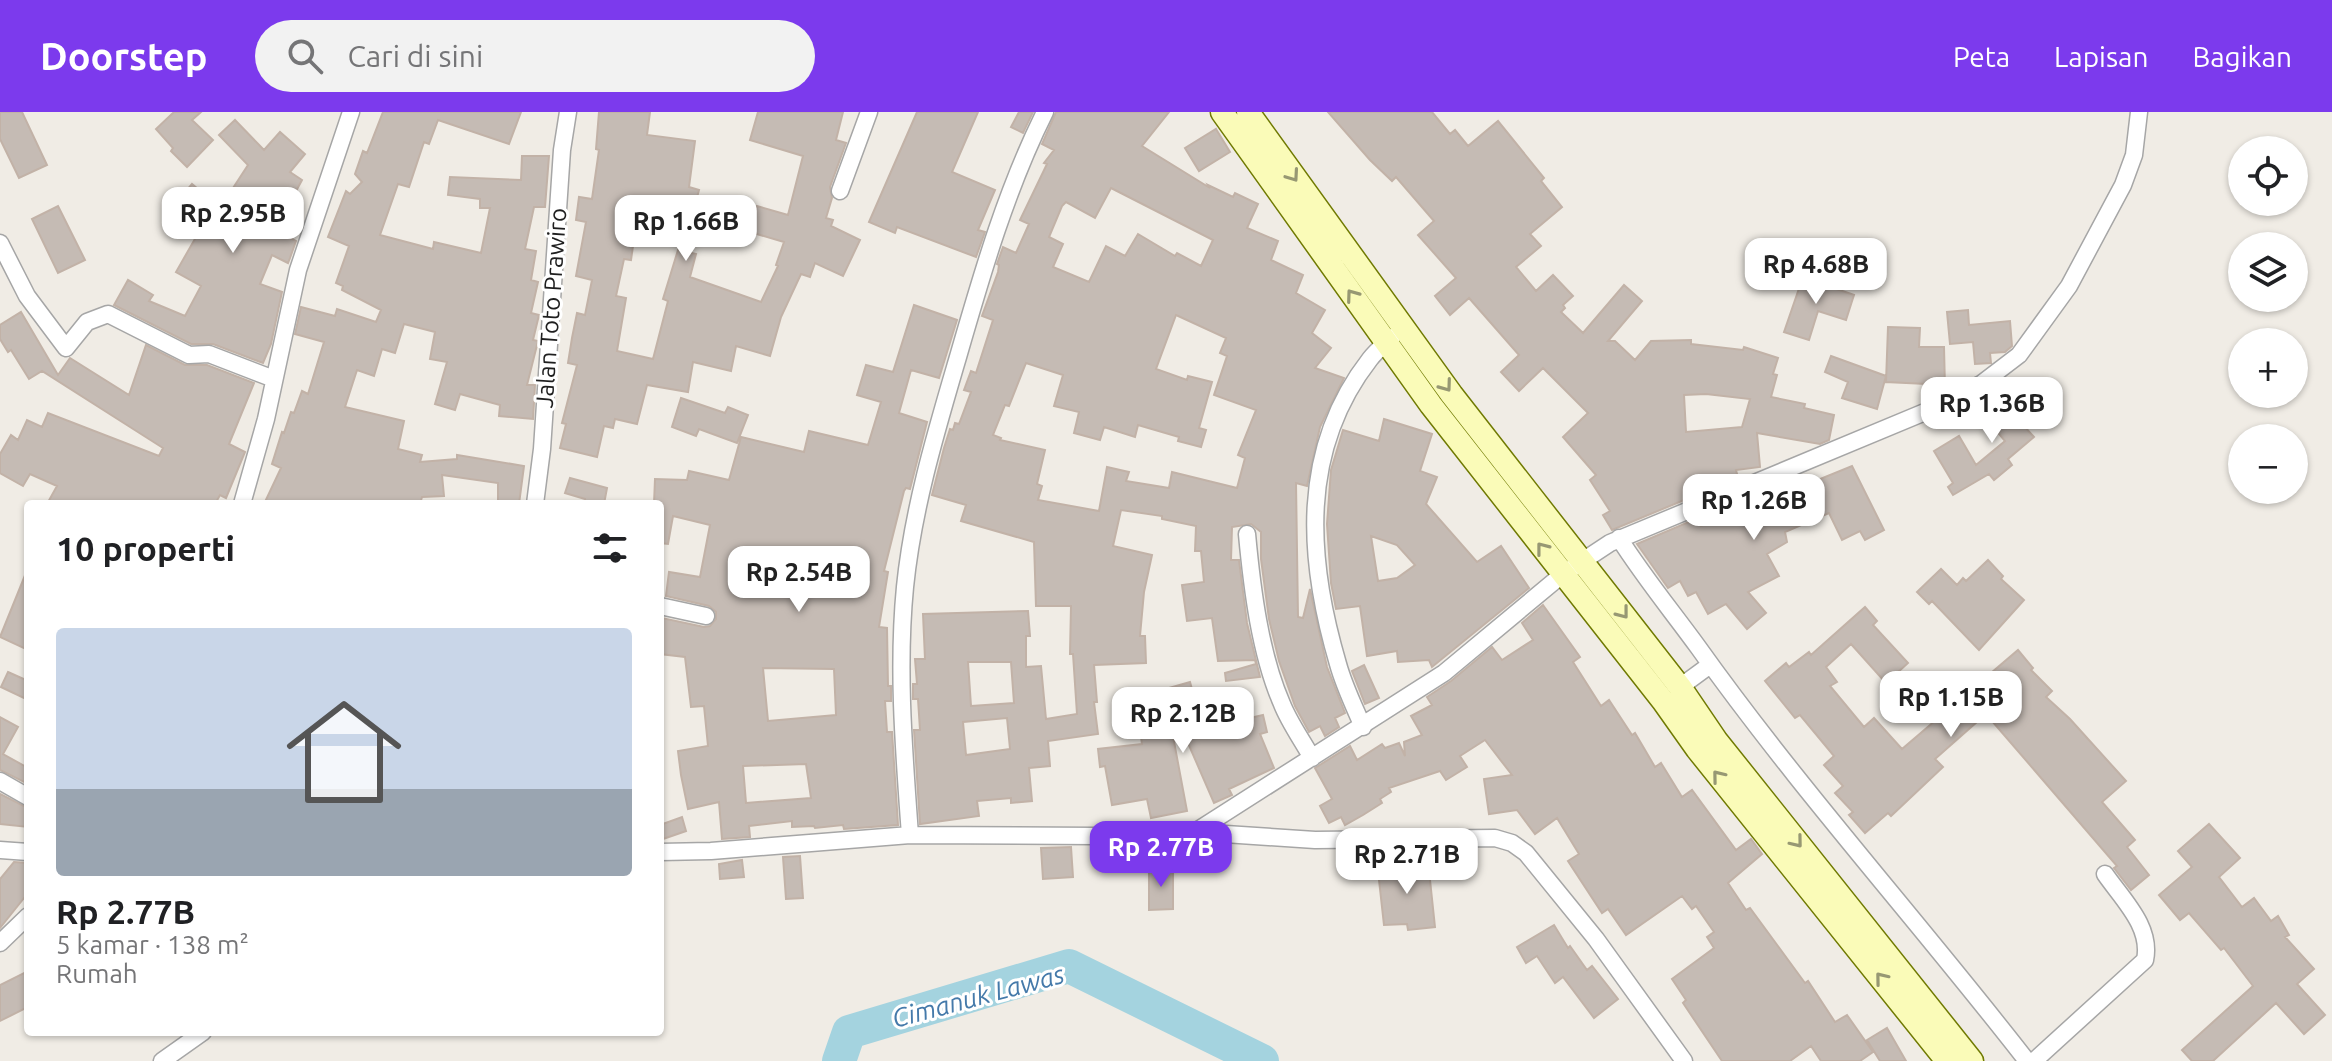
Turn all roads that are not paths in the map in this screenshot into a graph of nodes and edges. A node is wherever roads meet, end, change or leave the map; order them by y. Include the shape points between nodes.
1 (351, 112) edge
2 (568, 112) edge
3 (869, 112) edge
4 (1045, 112) edge
5 (1222, 112) edge
6 (2139, 112) edge
7 (1246, 121) edge
8 (840, 191) dead end
9 (0, 243) edge
10 (1385, 343) junction
11 (274, 379) junction
12 (1492, 447) junction
13 (1475, 463) junction
14 (243, 500) edge
15 (536, 500) edge
16 (1247, 534) dead end
17 (1615, 540) junction
18 (1588, 557) junction
19 (1558, 579) junction
20 (664, 607) edge
21 (706, 616) dead end
22 (1710, 665) junction
23 (1672, 694) junction
24 (1363, 727) junction
25 (1312, 758) junction
26 (0, 781) edge
27 (24, 795) edge
28 (1195, 832) junction
29 (910, 835) junction
30 (0, 850) edge
31 (24, 852) edge
32 (664, 852) edge
33 (2105, 874) dead end
34 (24, 920) edge
35 (0, 943) edge
36 (1910, 1000) junction
37 (197, 1036) edge
38 (162, 1061) edge
39 (1684, 1061) edge
40 (1947, 1061) edge
41 (1972, 1061) edge
42 (2027, 1061) edge
43 (2034, 1061) edge

1 - 11 street via 298,270
2 - 15 street, Jalan Toto Prawiro
3 - 8 street
4 - 29 street via 983,270 916,515 900,667
5 - 7 main road
6 - 17 street via 2134,155 2123,185 2069,286 2019,355 1981,384 1937,407
7 - 10 main road
9 - 11 street via 27,296 66,348 87,322 108,314 189,355 209,354
10 -> 12 main road
10 - 13 main road
10 - 24 street via 1351,388 1331,430 1314,503 1328,626
11 - 14 street
12 - 13 main road
12 - 18 main road
19 -> 13 main road
16 - 25 street via 1271,674
17 - 18 street
17 - 22 street
18 - 19 street
18 -> 23 main road
19 - 23 main road
19 - 24 street via 1469,655
20 - 21 street
22 - 23 street
22 - 42 street
23 - 36 main road via 1697,749 1766,820
24 - 25 street
25 - 28 street
26 - 27 street
28 - 29 street
28 - 39 street via 1315,840 1495,838 1512,843 1596,939
29 - 32 street
30 - 31 street
33 - 43 street via 2145,931 2145,960
34 - 35 street
36 - 40 main road
36 - 41 main road
37 - 38 street

